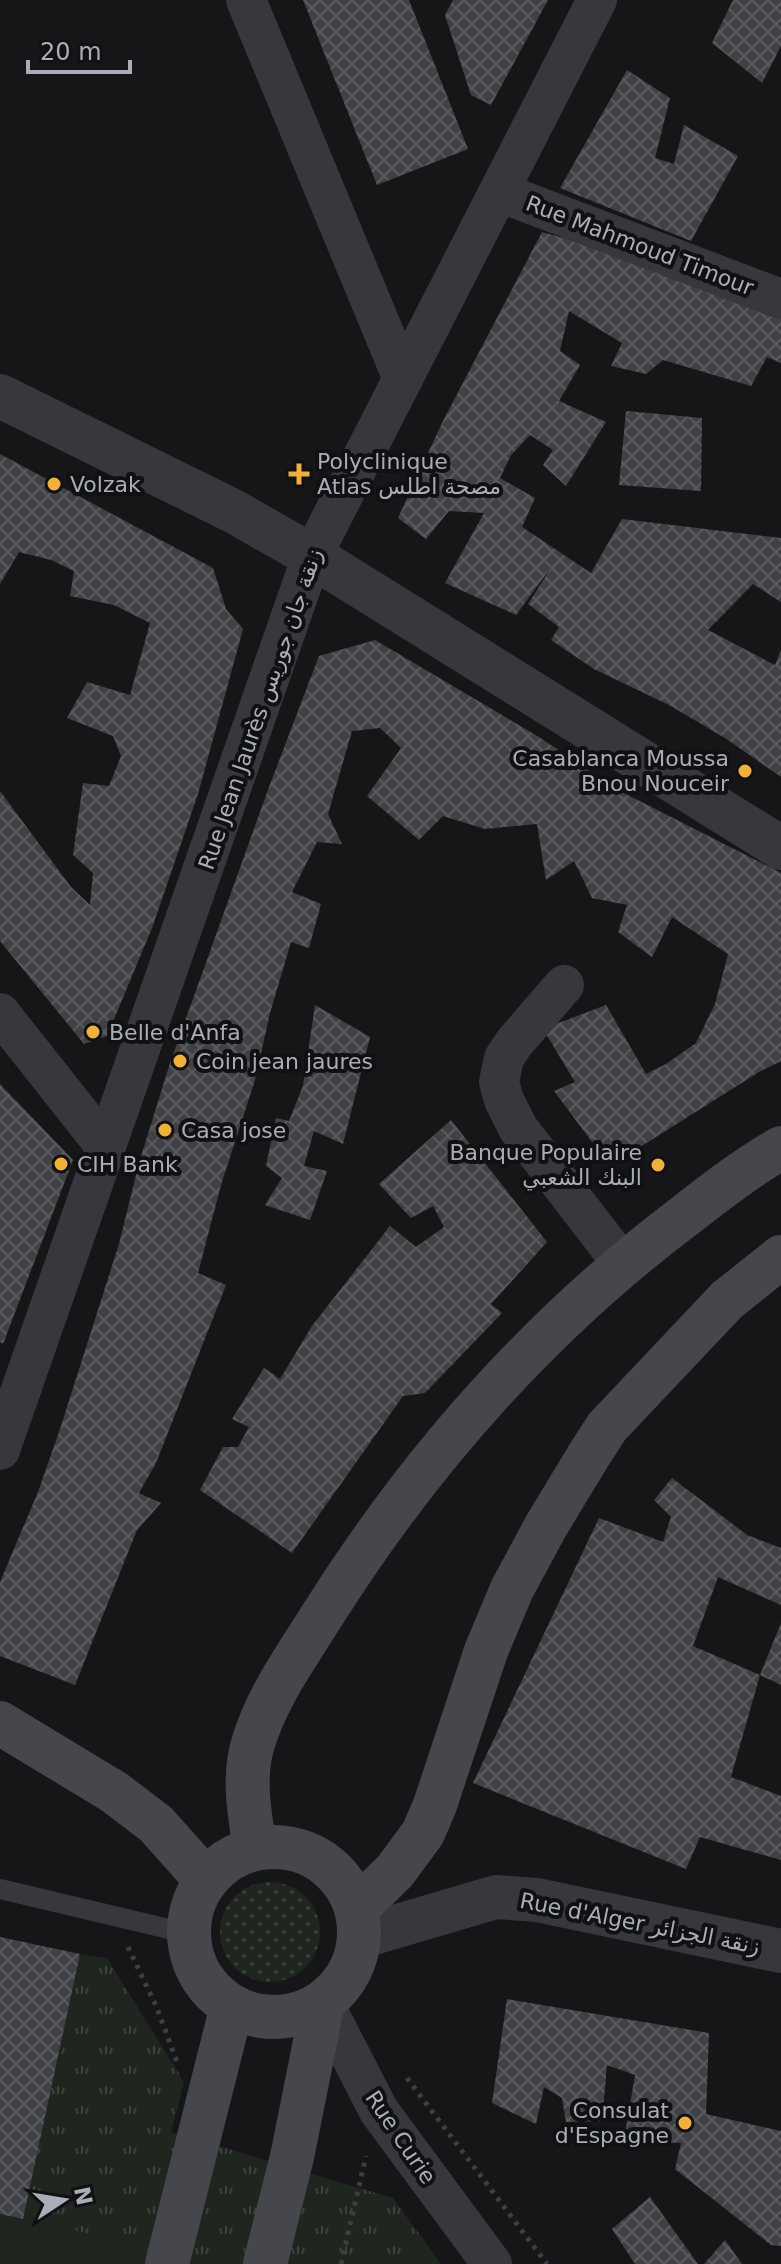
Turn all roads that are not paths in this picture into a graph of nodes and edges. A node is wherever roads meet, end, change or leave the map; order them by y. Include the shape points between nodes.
1 (246, 0) edge
2 (597, 0) edge
3 (499, 192) junction
4 (781, 299) edge
5 (403, 379) junction
6 (0, 396) edge
7 (312, 556) junction
8 (776, 834) edge
9 (564, 985) dead end
10 (0, 1013) edge
11 (106, 1147) junction
12 (781, 1148) edge
13 (781, 1257) edge
14 (622, 1263) junction
15 (10, 1390) edge
16 (0, 1450) edge
17 (0, 1723) edge
18 (255, 1849) junction
19 (206, 1880) junction
20 (0, 1889) edge
21 (358, 1923) junction
22 (190, 1934) junction
23 (781, 1951) edge
24 (323, 2002) junction
25 (232, 2006) junction
26 (167, 2264) edge
27 (265, 2264) edge
28 (492, 2264) edge

1 - 5 street
2 - 3 street, Rue Jean Jaurès زنقة جان جوريس
3 - 4 street, Rue Mahmoud Timour
3 - 5 street, Rue Jean Jaurès زنقة جان جوريس
5 - 7 street, Rue Jean Jaurès زنقة جان جوريس
6 - 7 street
7 - 8 street
7 - 11 street, Rue Jean Jaurès زنقة جان جوريس
9 - 14 street via 514,1043 499,1082 518,1128
10 - 11 street
11 - 15 street, Rue Jean Jaurès زنقة جان جوريس
12 - 14 main road
13 - 21 main road via 727,1300 607,1427 589,1455 512,1589 423,1833
14 - 18 main road via 460,1426 343,1582 286,1673 260,1725 249,1766
15 - 16 street, Rue Jean Jaurès زنقة جان جوريس
17 - 19 main road via 114,1792 156,1824
18 - 19 main road via 228,1861
18 - 21 main road via 287,1848 317,1859 342,1880
19 - 22 main road via 194,1902
20 - 22 lane
21 - 23 street, Rue d'Alger زنقة الجزائر via 496,1897 537,1900
21 - 24 main road via 351,1970
22 - 25 main road via 203,1980
24 - 25 main road via 280,2018
24 - 27 main road
24 - 28 street, Rue Curie via 379,2111
25 - 26 main road

